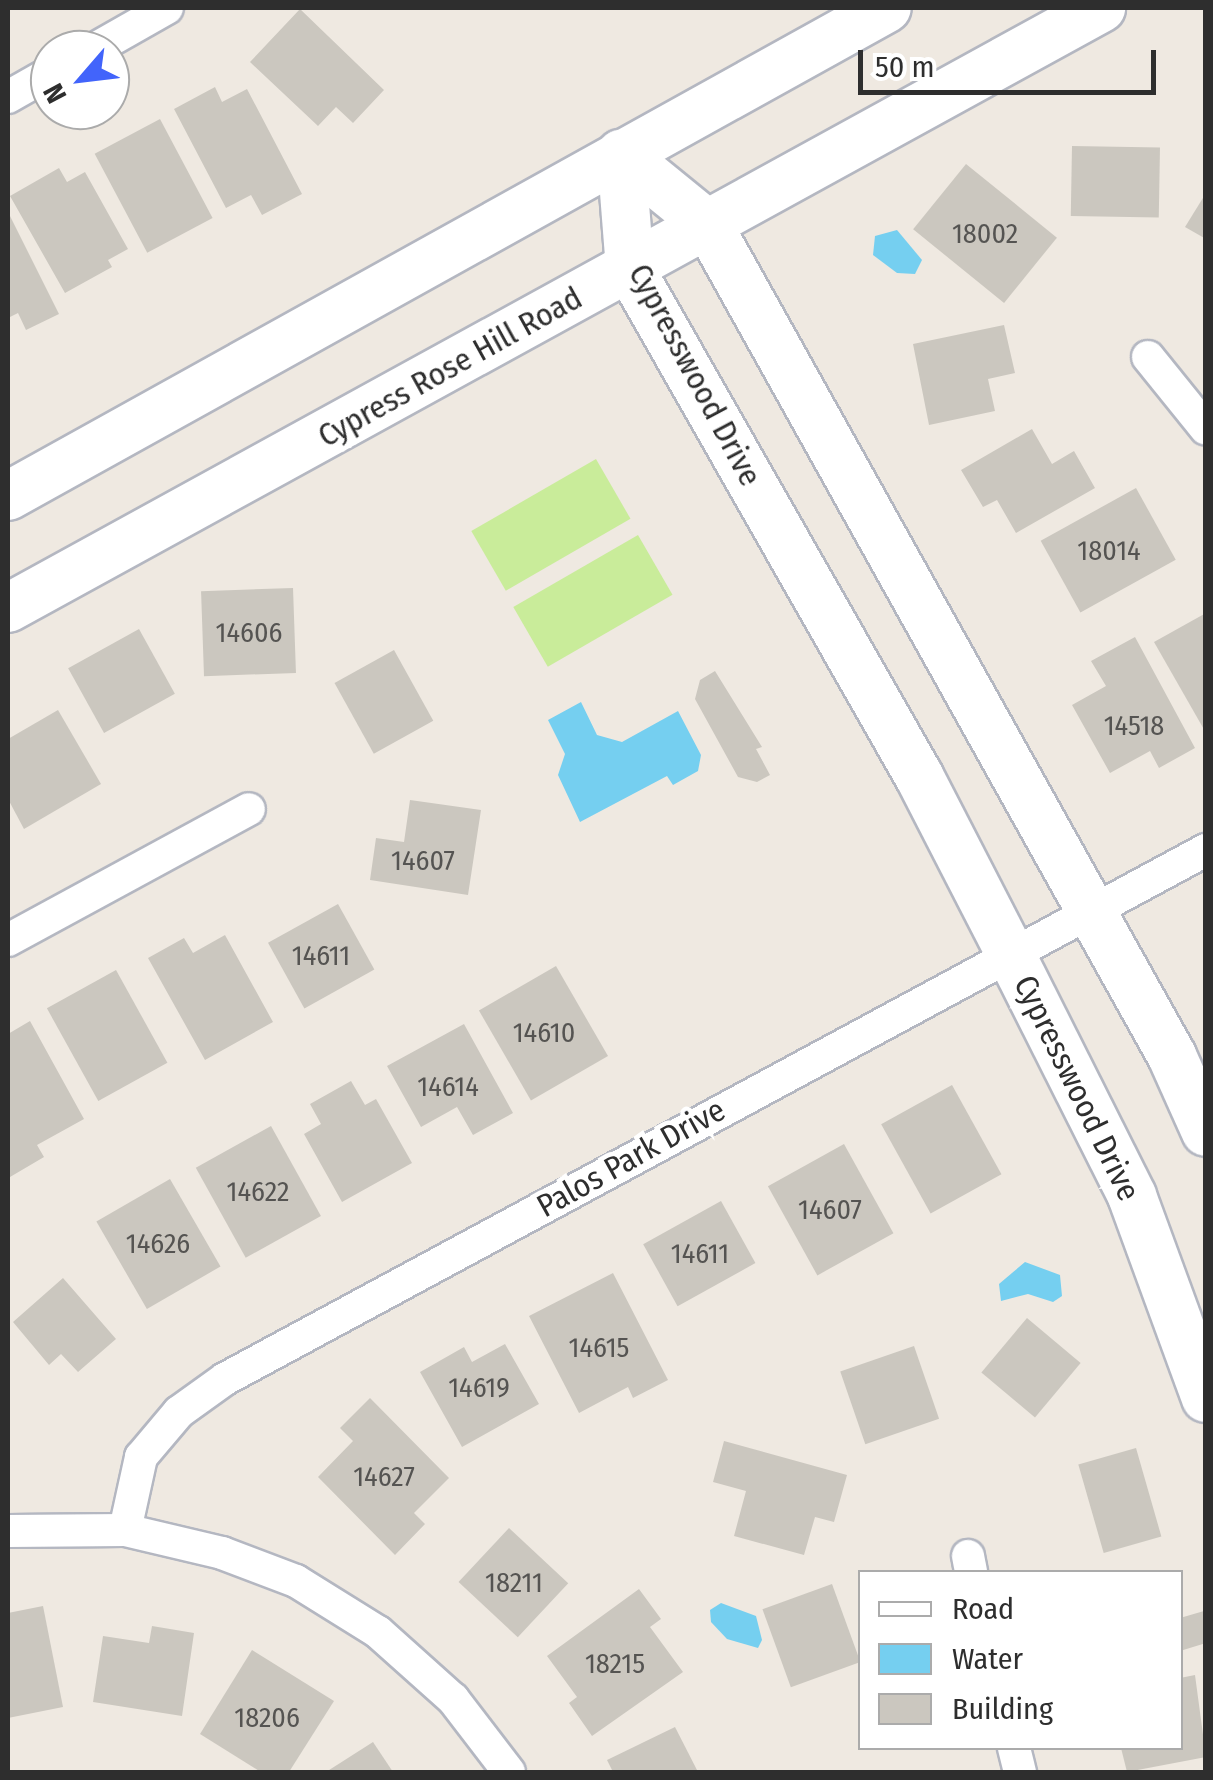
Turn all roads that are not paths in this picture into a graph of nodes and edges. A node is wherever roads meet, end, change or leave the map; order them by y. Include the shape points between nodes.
1 (168, 8) edge
2 (887, 8) edge
3 (1101, 8) edge
4 (129, 30) edge
5 (30, 85) edge
6 (8, 97) edge
7 (622, 154) junction
8 (708, 225) junction
9 (630, 269) junction
10 (1148, 357) dead end
11 (1206, 429) edge
12 (8, 496) edge
13 (8, 608) edge
14 (248, 809) dead end
15 (1206, 850) edge
16 (1094, 914) junction
17 (8, 940) edge
18 (1009, 951) junction
19 (1206, 1132) edge
20 (1206, 1398) edge
21 (125, 1530) junction
22 (8, 1531) edge
23 (509, 1772) edge

1 - 4 street
2 - 7 main road
3 - 8 main road, Cypress Rose Hill Road
5 - 6 street
7 - 8 main road
7 - 9 main road, Cypresswood Drive
7 - 12 main road
8 - 9 main road, Cypress Rose Hill Road
8 - 16 main road
9 - 13 main road, Cypress Rose Hill Road
9 - 18 main road, Cypresswood Drive via 918,776
10 - 11 street
14 - 17 street
15 - 16 street, Palos Park Drive
16 - 18 street, Palos Park Drive
16 - 19 main road
18 - 20 main road, Cypresswood Drive via 1132,1196
18 - 21 street, Palos Park Drive via 225,1379 179,1412 142,1457
21 - 22 street
21 - 23 street via 222,1553 296,1581 378,1632 454,1699

